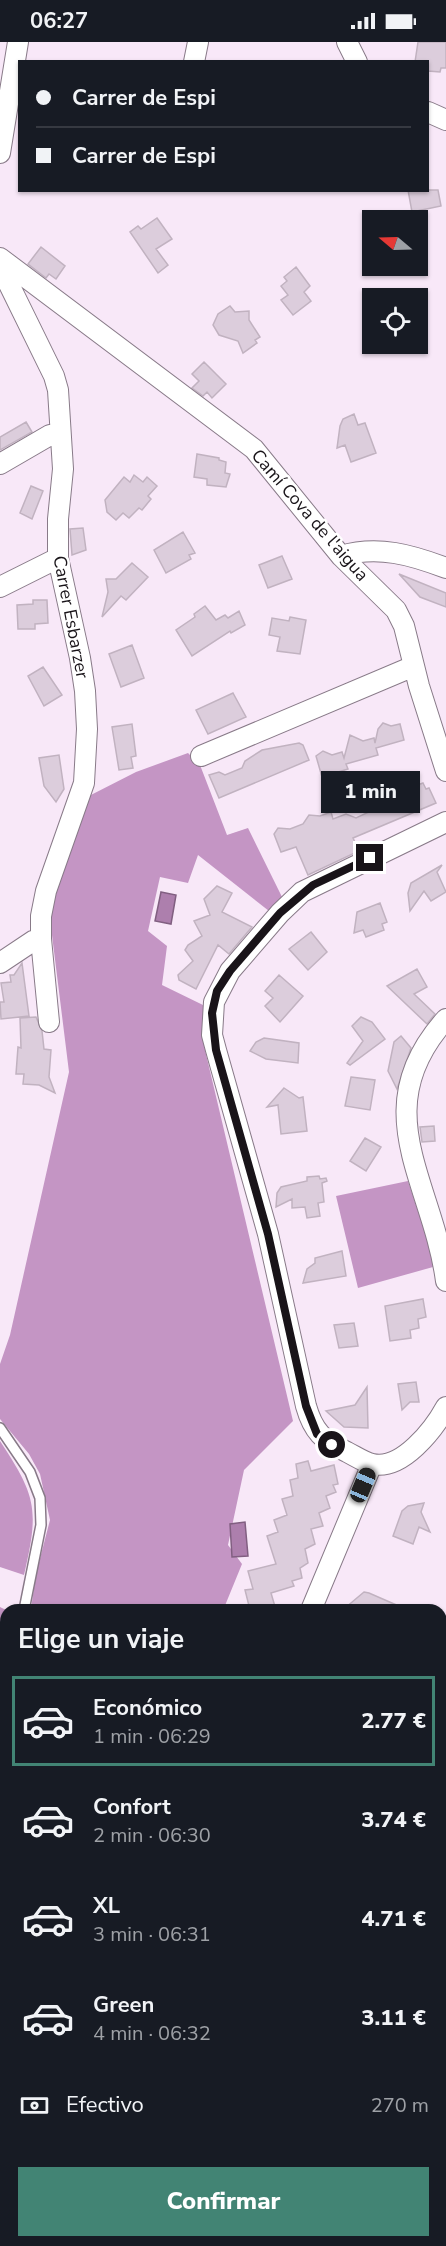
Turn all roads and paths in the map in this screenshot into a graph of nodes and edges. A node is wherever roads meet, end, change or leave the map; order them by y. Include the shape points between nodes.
1 (18, 42) edge
2 (198, 42) edge
3 (347, 42) edge
4 (194, 60) edge
5 (356, 60) edge
6 (429, 112) edge
7 (446, 120) edge
8 (0, 153) edge
9 (0, 258) edge
10 (0, 266) edge
11 (60, 433) junction
12 (0, 464) edge
13 (341, 556) junction
14 (58, 558) junction
15 (446, 568) edge
16 (0, 587) edge
17 (414, 666) junction
18 (201, 756) dead end
19 (446, 771) edge
20 (446, 822) edge
21 (41, 939) junction
22 (0, 963) edge
23 (446, 1019) edge
24 (49, 1022) dead end
25 (446, 1281) edge
26 (446, 1407) edge
27 (0, 1428) edge
28 (372, 1464) junction
29 (25, 1604) edge
30 (314, 1604) edge

1 - 8 street
2 - 4 street
3 - 5 street
6 - 7 street
9 - 13 street, Camí Cova de l'aigua via 254,449
10 - 11 street, Carrer Esbarzer via 54,376
11 - 12 street
11 - 14 street, Carrer Esbarzer via 63,469
13 - 15 street via 359,551 387,552
13 - 17 street, Camí Cova de l'aigua via 396,610
14 - 16 street
14 - 21 street, Carrer Esbarzer via 85,691 87,741 84,783 44,899
17 - 18 street
17 - 19 street, Camí Cova de l'aigua
20 - 28 street via 302,892 230,971 217,991 212,1013 216,1050 268,1234 309,1420 323,1440
21 - 22 street
21 - 24 street, Carrer Esbarzer
23 - 25 street via 414,1065 406,1114 409,1144
26 - 28 street via 432,1430 412,1450 389,1462
27 - 29 lane via 30,1472 40,1498 41,1525
28 - 30 street

